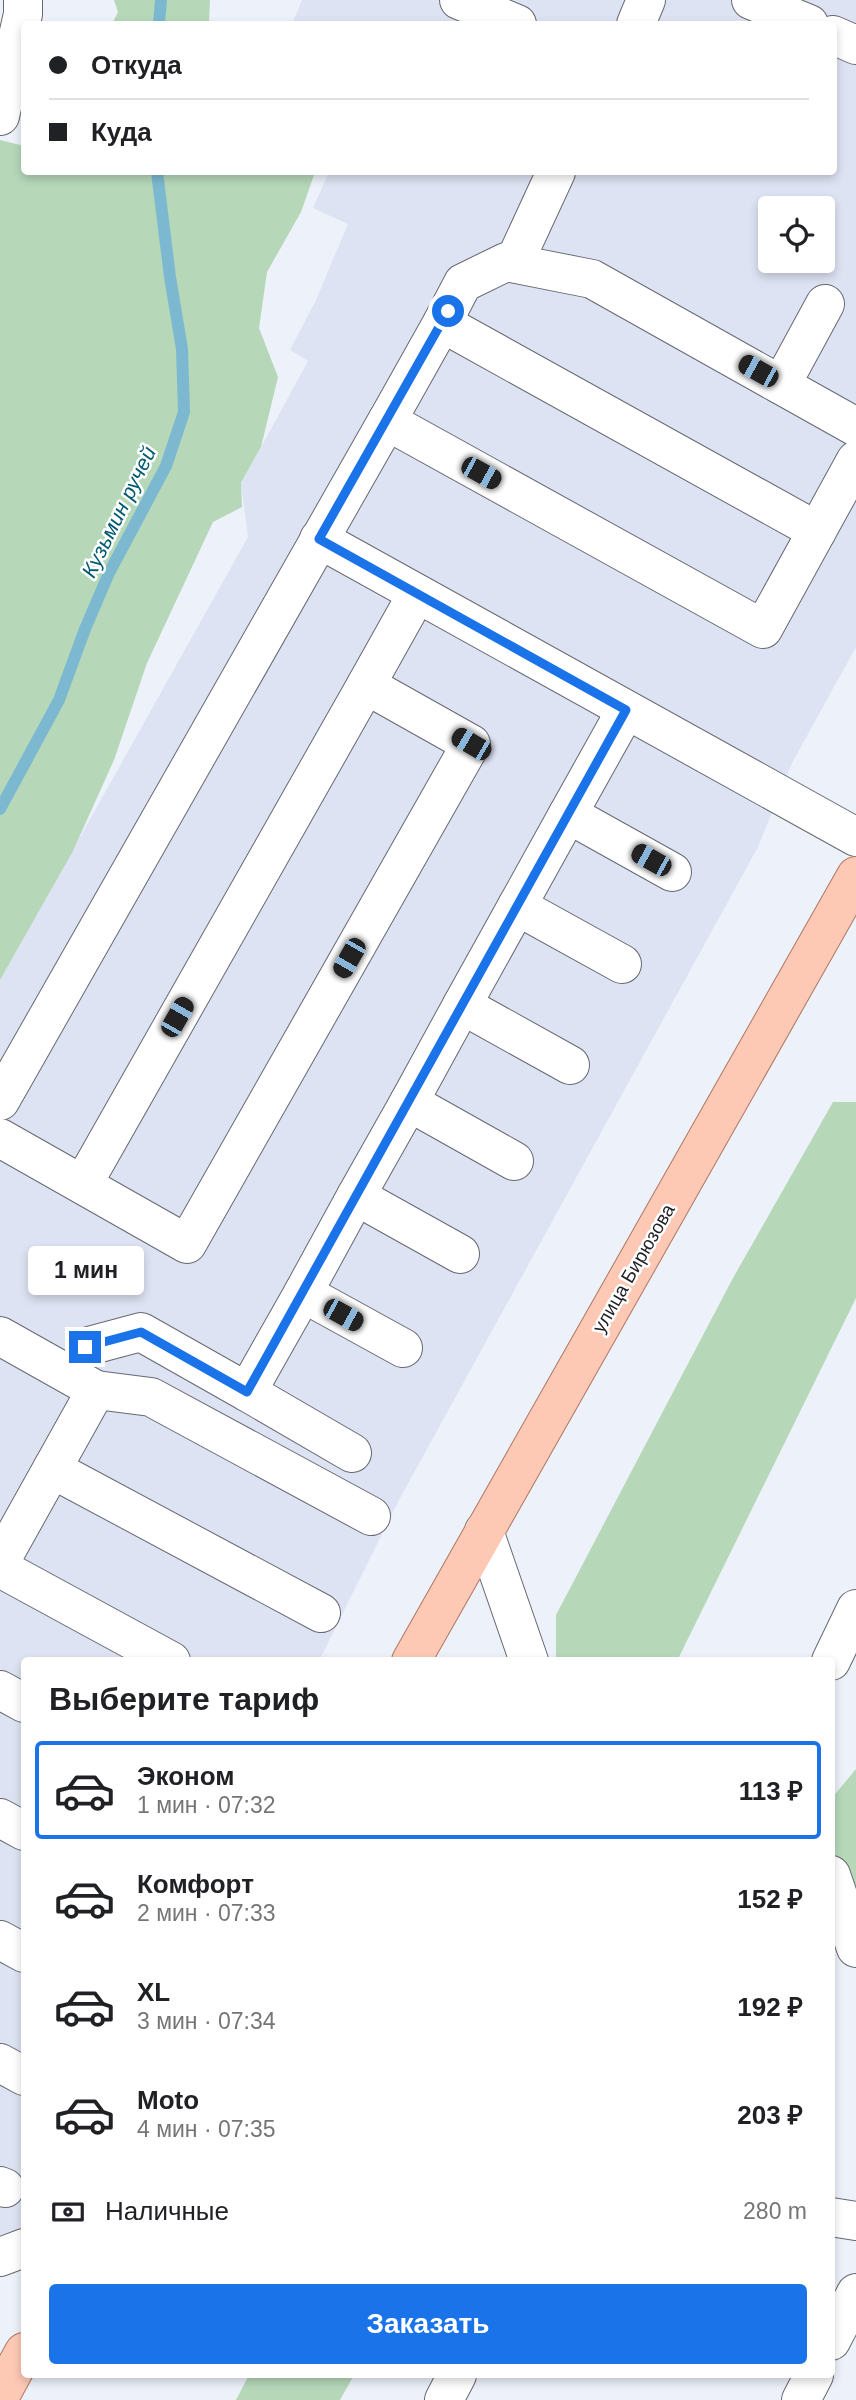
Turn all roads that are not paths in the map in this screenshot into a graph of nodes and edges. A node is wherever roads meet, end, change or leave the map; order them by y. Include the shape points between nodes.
1 (23, 0) edge
2 (458, 0) edge
3 (646, 0) edge
4 (751, 0) edge
5 (21, 21) edge
6 (510, 21) edge
7 (637, 21) edge
8 (802, 21) edge
9 (21, 23) edge
10 (837, 37) edge
11 (856, 45) edge
12 (0, 116) edge
13 (555, 175) edge
14 (514, 263) junction
15 (825, 304) dead end
16 (442, 323) junction
17 (781, 385) junction
18 (387, 421) junction
19 (856, 427) edge
20 (856, 460) edge
21 (817, 531) junction
22 (319, 539) junction
23 (417, 594) junction
24 (366, 685) junction
25 (626, 710) junction
26 (568, 814) junction
27 (856, 837) edge
28 (672, 872) dead end
29 (856, 876) edge
30 (517, 906) junction
31 (622, 964) dead end
32 (462, 1005) junction
33 (570, 1065) dead end
34 (0, 1101) edge
35 (409, 1102) junction
36 (0, 1138) edge
37 (514, 1161) dead end
38 (83, 1184) junction
39 (356, 1196) junction
40 (460, 1254) dead end
41 (303, 1293) junction
42 (0, 1336) edge
43 (85, 1347) dead end
44 (403, 1348) dead end
45 (96, 1391) junction
46 (247, 1392) junction
47 (352, 1453) dead end
48 (52, 1469) junction
49 (371, 1516) dead end
50 (484, 1531) junction
51 (0, 1562) edge
52 (0, 1568) edge
53 (856, 1609) edge
54 (321, 1613) dead end
55 (164, 1657) edge
56 (413, 1657) edge
57 (527, 1657) edge
58 (833, 1657) edge
59 (0, 1690) edge
60 (21, 1701) edge
61 (0, 1818) edge
62 (21, 1829) edge
63 (835, 1887) edge
64 (0, 1940) edge
65 (856, 1948) edge
66 (21, 1951) edge
67 (0, 2063) edge
68 (21, 2074) edge
69 (835, 2218) edge
70 (856, 2221) edge
71 (21, 2249) edge
72 (0, 2257) edge
73 (856, 2293) edge
74 (835, 2333) edge
75 (21, 2358) edge
76 (455, 2378) edge
77 (813, 2378) edge
78 (0, 2396) edge
79 (444, 2400) edge
80 (802, 2400) edge

1 - 5 lane
2 - 6 lane
3 - 7 lane
4 - 8 lane
9 - 12 lane
10 - 11 lane
13 - 14 lane
14 - 16 lane via 506,262 463,283
14 - 17 lane via 592,279
15 - 17 lane
16 - 18 lane
16 - 21 lane
17 - 19 lane
18 - 21 lane via 763,629
18 - 22 lane
20 - 21 lane
22 - 23 lane
22 - 34 lane
23 - 24 lane
23 - 25 lane
24 - 38 lane
24 - 38 lane via 471,744 282,1078 187,1244
25 - 26 lane
25 - 27 lane
26 - 28 lane
26 - 30 lane
29 - 50 main road, улица Бирюзова
30 - 31 lane
30 - 32 lane
32 - 33 lane
32 - 35 lane
35 - 37 lane
35 - 39 lane
36 - 38 lane
39 - 40 lane
39 - 41 lane
41 - 44 lane
41 - 46 lane
42 - 45 lane
43 - 46 lane via 141,1332
45 - 48 lane
45 - 49 lane via 151,1397
46 - 47 lane
48 - 51 lane
48 - 54 lane
50 - 56 main road, улица Бирюзова
50 - 57 lane
52 - 55 lane
53 - 58 lane
59 - 60 lane
61 - 62 lane
63 - 65 lane
64 - 66 lane
67 - 68 lane
69 - 70 lane
71 - 72 lane
73 - 74 lane
75 - 78 main road
76 - 79 lane
77 - 80 lane

